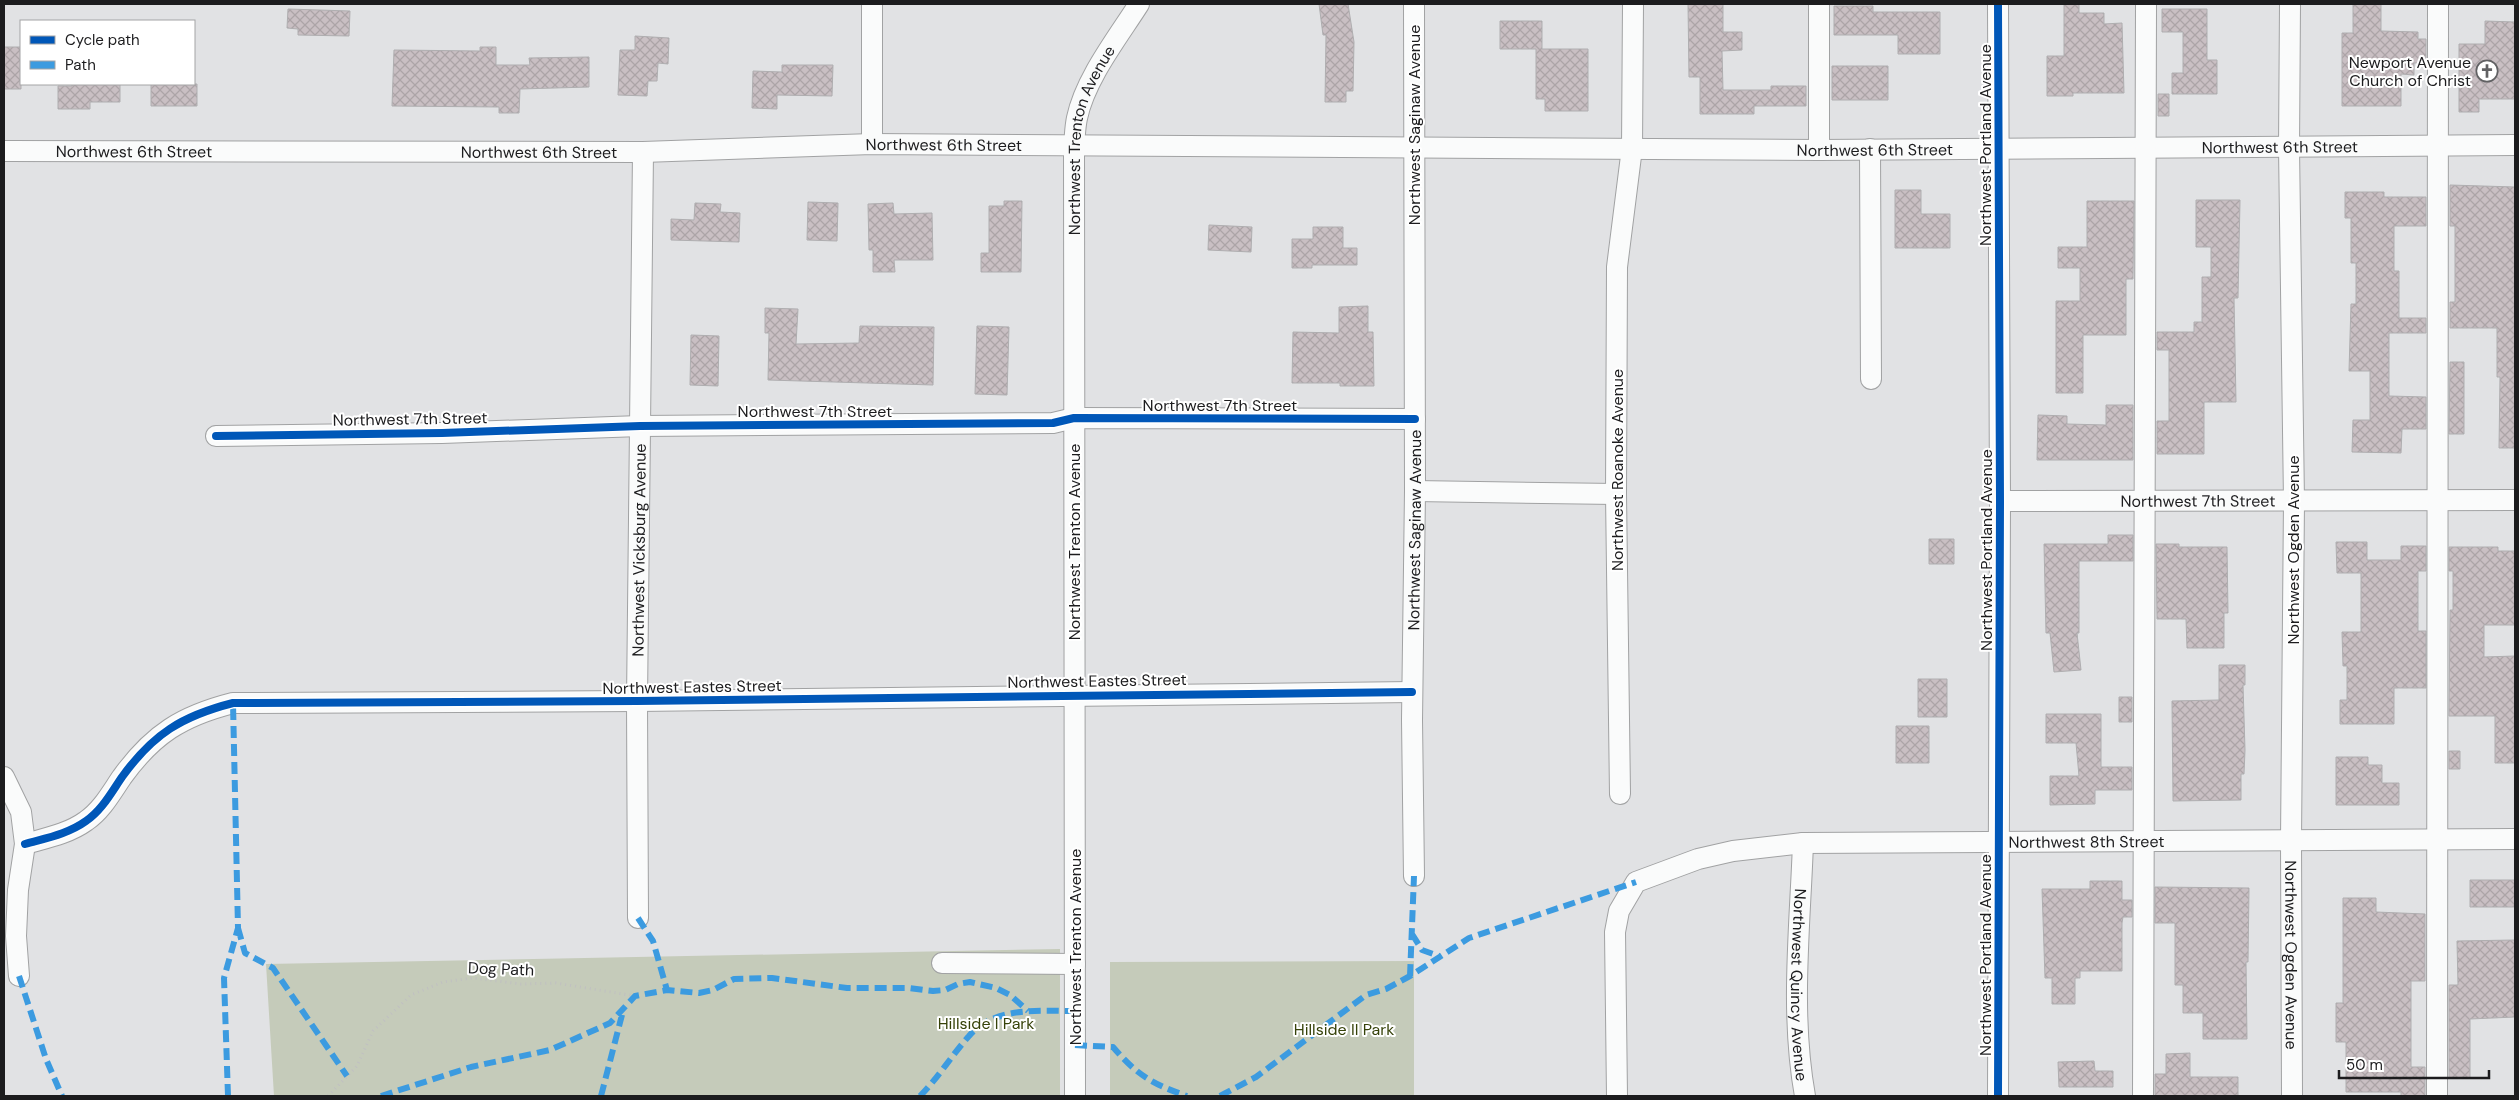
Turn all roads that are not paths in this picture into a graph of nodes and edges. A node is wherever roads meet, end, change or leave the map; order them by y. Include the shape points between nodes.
1 (872, 4) edge
2 (1139, 4) edge
3 (1414, 4) edge
4 (1632, 4) edge
5 (1819, 4) edge
6 (1998, 4) edge
7 (2146, 4) edge
8 (2290, 4) edge
9 (2438, 4) edge
10 (872, 144) junction
11 (1074, 145) junction
12 (2515, 145) edge
13 (2145, 146) junction
14 (2437, 146) junction
15 (1998, 147) junction
16 (1414, 148) junction
17 (1632, 148) junction
18 (2289, 148) junction
19 (1870, 149) junction
20 (1819, 150) junction
21 (4, 151) edge
22 (643, 152) junction
23 (1871, 379) dead end
24 (1074, 418) junction
25 (1414, 419) junction
26 (640, 426) junction
27 (216, 436) dead end
28 (1415, 491) junction
29 (1616, 494) junction
30 (2439, 500) junction
31 (2515, 500) edge
32 (2000, 501) junction
33 (2144, 501) junction
34 (2294, 501) junction
35 (1412, 692) junction
36 (1075, 695) junction
37 (637, 701) junction
38 (4, 776) edge
39 (1620, 794) dead end
40 (2437, 838) junction
41 (2515, 839) edge
42 (2144, 840) junction
43 (2291, 840) junction
44 (1999, 841) junction
45 (1803, 843) junction
46 (26, 844) junction
47 (1414, 876) dead end
48 (638, 918) dead end
49 (942, 964) dead end
50 (1075, 964) junction
51 (19, 976) dead end
52 (1076, 1096) edge
53 (1617, 1096) edge
54 (1805, 1096) edge
55 (1998, 1096) edge
56 (2143, 1096) edge
57 (2292, 1096) edge
58 (2437, 1096) edge

1 - 10 street
2 - 11 street, Northwest Trenton Avenue via 1084,96
3 - 16 street, Northwest Saginaw Avenue
4 - 17 street
5 - 20 street
6 - 15 street, Northwest Portland Avenue
7 - 13 street
8 - 18 street, Northwest Ogden Avenue
9 - 14 street
10 - 11 street, Northwest 6th Street
10 - 22 street, Northwest 6th Street
11 - 16 street, Northwest 6th Street
11 - 24 street, Northwest Trenton Avenue
12 - 14 street, Northwest 6th Street
13 - 15 street, Northwest 6th Street
13 - 18 street, Northwest 6th Street
13 - 33 street
14 - 18 street, Northwest 6th Street
14 - 30 street
15 - 19 street, Northwest 6th Street
15 - 32 street, Northwest Portland Avenue
16 - 17 street, Northwest 6th Street
16 - 25 street, Northwest Saginaw Avenue
17 - 20 street, Northwest 6th Street
17 - 29 street, Northwest Roanoke Avenue via 1617,267
18 - 34 street, Northwest Ogden Avenue
19 - 20 street, Northwest 6th Street
19 - 23 street
21 - 22 street, Northwest 6th Street
22 - 26 street, Northwest Vicksburg Avenue
24 - 25 street, Northwest 7th Street
24 - 26 street, Northwest 7th Street via 1053,423
24 - 36 street, Northwest Trenton Avenue
25 - 28 street, Northwest Saginaw Avenue
26 - 27 street, Northwest 7th Street
26 - 37 street, Northwest Vicksburg Avenue
28 - 29 street
28 - 35 street, Northwest Saginaw Avenue
29 - 39 street, Northwest Roanoke Avenue
30 - 31 street, Northwest 7th Street
30 - 34 street, Northwest 7th Street
30 - 40 street
32 - 33 street, Northwest 7th Street
32 - 44 street, Northwest Portland Avenue
33 - 34 street, Northwest 7th Street
33 - 42 street
34 - 43 street, Northwest Ogden Avenue
35 - 36 street, Northwest Eastes Street
35 - 47 street, Northwest Saginaw Avenue
36 - 37 street, Northwest Eastes Street
36 - 50 street, Northwest Trenton Avenue
37 - 46 street, Northwest Eastes Street via 233,703 203,710 155,738 137,757 102,808 85,822 57,836
37 - 48 street, Northwest Vicksburg Avenue
38 - 46 street via 21,812
40 - 41 street, Northwest 8th Street
40 - 43 street, Northwest 8th Street
40 - 58 street
42 - 43 street, Northwest 8th Street
42 - 44 street, Northwest 8th Street
42 - 56 street
43 - 57 street, Northwest Ogden Avenue
44 - 45 street, Northwest 8th Street
44 - 55 street, Northwest Portland Avenue
45 - 53 street, Northwest 8th Street via 1733,851 1698,859 1636,882 1620,911 1615,932
45 - 54 street, Northwest Quincy Avenue via 1797,1016 1799,1063
46 - 51 street via 17,918
49 - 50 street
50 - 52 street, Northwest Trenton Avenue

